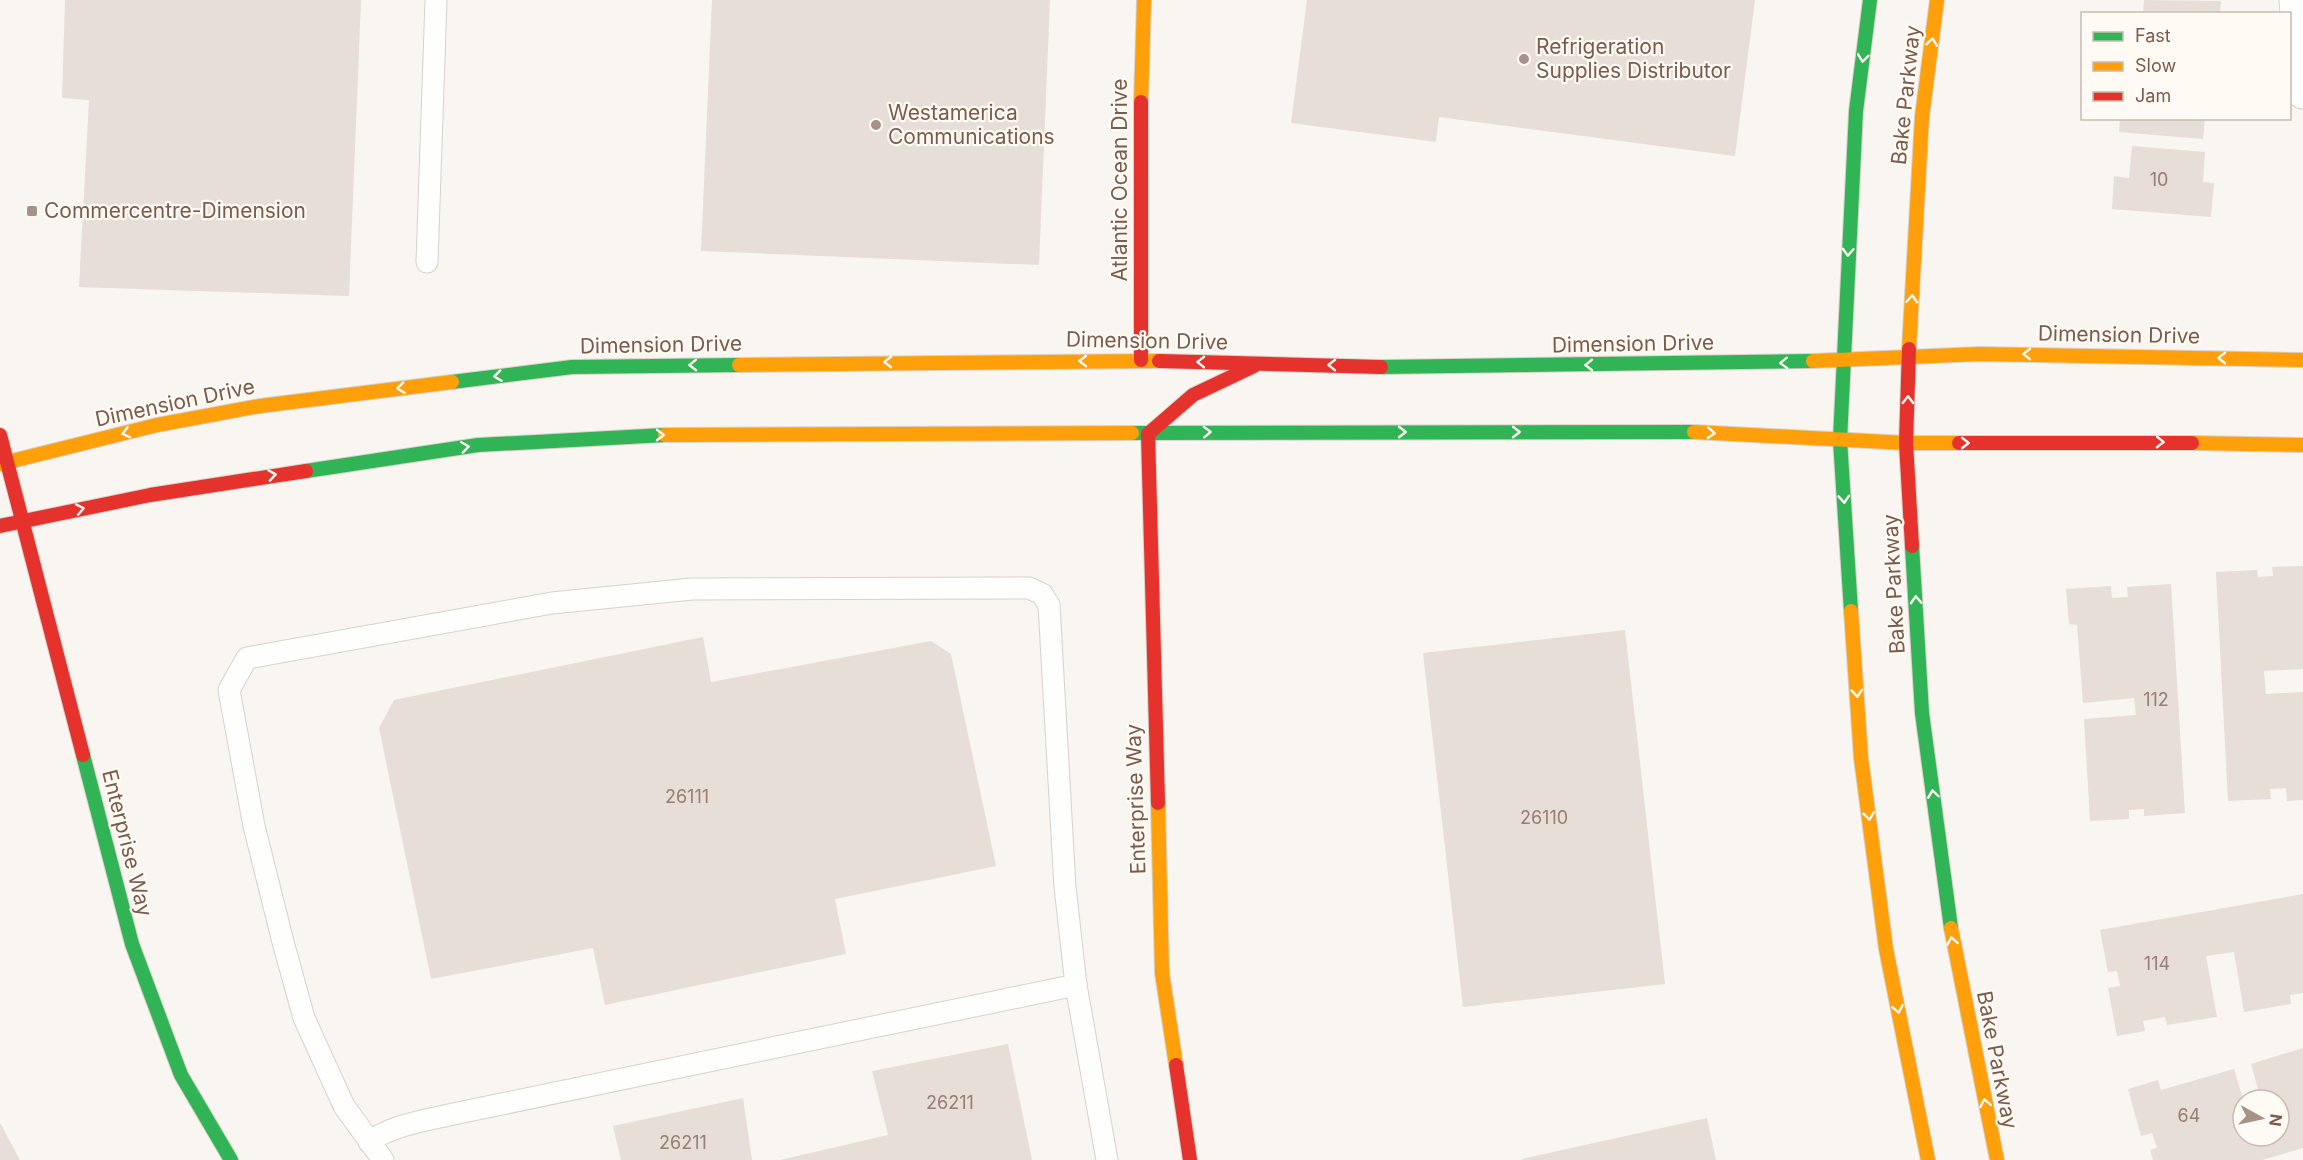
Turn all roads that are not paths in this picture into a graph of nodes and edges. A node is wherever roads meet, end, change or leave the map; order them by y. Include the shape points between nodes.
1 (436, 0) edge
2 (1144, 0) edge
3 (1870, 0) edge
4 (1937, 0) edge
5 (2296, 0) edge
6 (2303, 92) edge
7 (427, 262) dead end
8 (1909, 357) junction
9 (1141, 360) junction
10 (1842, 360) junction
11 (2303, 360) edge
12 (1259, 363) junction
13 (1148, 434) junction
14 (0, 435) edge
15 (1840, 440) junction
16 (1906, 443) junction
17 (2303, 445) edge
18 (3, 463) edge
19 (23, 520) junction
20 (0, 526) edge
21 (1076, 985) junction
22 (369, 1142) junction
23 (231, 1160) edge
24 (383, 1160) edge
25 (1107, 1160) edge
26 (1190, 1160) edge
27 (1928, 1160) edge
28 (1997, 1160) edge

1 - 7 lane
2 - 9 main road, Atlantic Ocean Drive
3 -> 10 main road, Bake Parkway via 1856,111
8 -> 4 main road, Bake Parkway via 1922,117
5 - 6 street
8 - 10 main road, Dimension Drive
11 -> 8 main road, Dimension Drive via 1988,354
16 -> 8 main road, Bake Parkway
12 -> 9 main road, Dimension Drive
9 -> 18 main road, Dimension Drive via 572,367 260,406 157,425
10 -> 12 main road, Dimension Drive via 1391,367
10 - 15 main road, Bake Parkway
12 - 13 main road via 1193,395
13 -> 15 main road via 1668,431
19 -> 13 main road via 162,493 478,445 644,435
13 - 26 main road, Enterprise Way via 1162,973
14 - 18 main road, Enterprise Way
15 - 16 main road
15 -> 27 main road, Bake Parkway via 1861,758 1886,949
16 -> 17 main road
28 -> 16 main road, Bake Parkway via 1952,938 1922,713
18 - 19 main road, Enterprise Way
19 - 20 main road
19 - 23 main road, Enterprise Way via 132,944 181,1075
21 - 22 lane via 458,1113 407,1125
21 - 22 lane via 1065,887 1049,605 1042,594 1029,588 692,589 552,603 247,658 229,690 254,826 304,1018 344,1106
21 - 25 lane
22 - 24 lane

